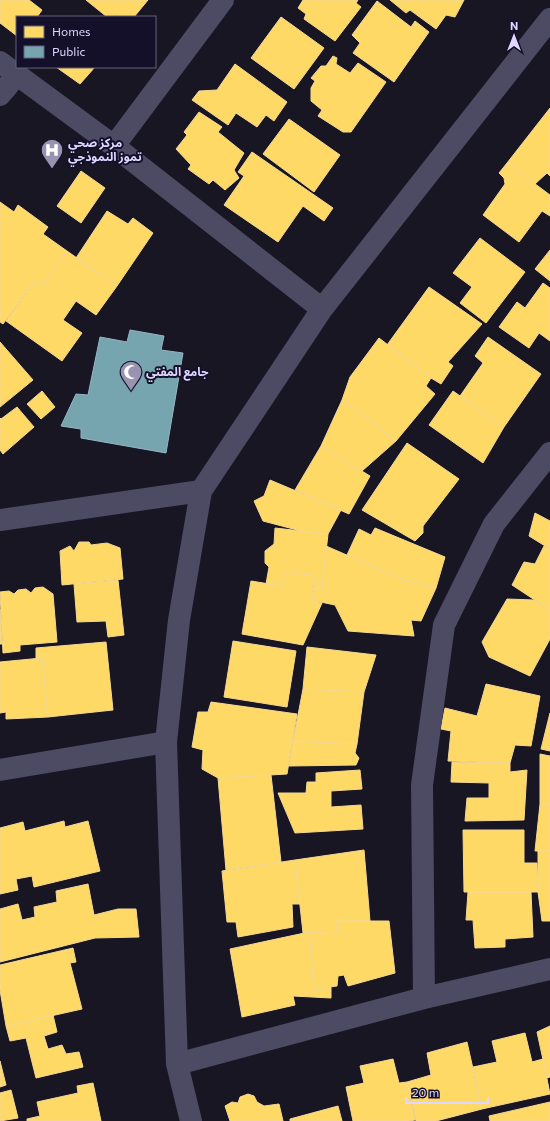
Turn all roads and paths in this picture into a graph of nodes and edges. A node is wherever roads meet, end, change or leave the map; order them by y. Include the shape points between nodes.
1 (223, 0) edge
2 (550, 19) edge
3 (0, 62) edge
4 (17, 75) junction
5 (0, 95) edge
6 (114, 146) junction
7 (322, 309) junction
8 (550, 453) edge
9 (201, 491) junction
10 (0, 520) edge
11 (166, 742) junction
12 (0, 770) edge
13 (550, 969) edge
14 (424, 998) junction
15 (177, 1064) junction
16 (191, 1121) edge

1 - 6 street
2 - 7 street
3 - 4 street
4 - 5 street
4 - 6 street
6 - 7 street
7 - 9 street
8 - 14 street via 494,524 444,625 422,785
9 - 10 street
9 - 11 street via 180,620
11 - 12 street
11 - 15 street
13 - 14 street
14 - 15 street
15 - 16 street

